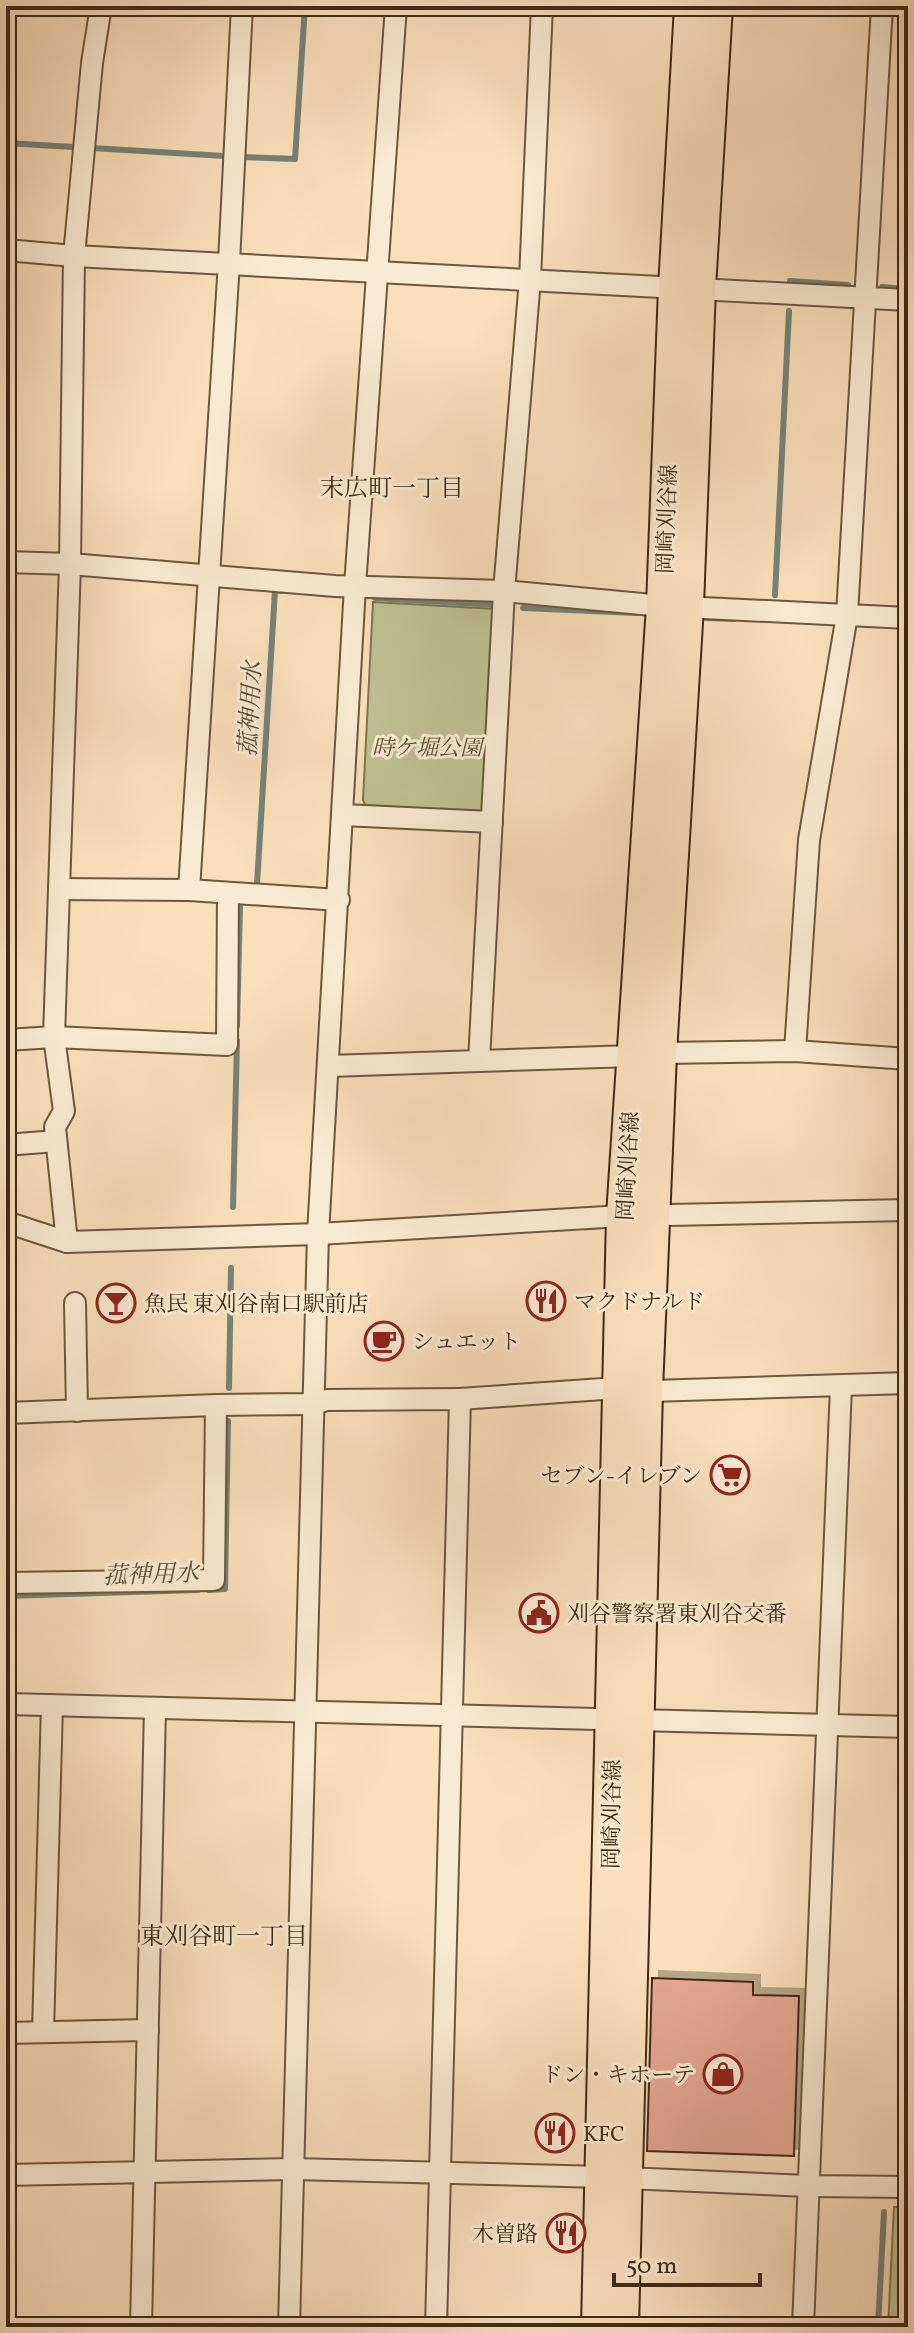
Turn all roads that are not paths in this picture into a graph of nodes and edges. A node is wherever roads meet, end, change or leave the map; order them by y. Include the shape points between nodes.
1 (101, 6) edge
2 (242, 6) edge
3 (396, 6) edge
4 (542, 6) edge
5 (691, 6) edge
6 (716, 6) edge
7 (882, 6) edge
8 (6, 250) edge
9 (74, 256) junction
10 (229, 262) junction
11 (379, 271) junction
12 (530, 279) junction
13 (687, 288) junction
14 (864, 297) junction
15 (908, 300) edge
16 (6, 562) edge
17 (70, 564) junction
18 (209, 575) junction
19 (355, 586) junction
20 (504, 591) junction
21 (675, 606) junction
22 (847, 615) junction
23 (908, 618) edge
24 (343, 815) junction
25 (492, 822) junction
26 (59, 889) junction
27 (189, 890) junction
28 (228, 894) junction
29 (339, 900) junction
30 (54, 1037) junction
31 (6, 1040) edge
32 (795, 1051) junction
33 (647, 1055) junction
34 (908, 1059) edge
35 (479, 1061) junction
36 (329, 1066) junction
37 (56, 1141) junction
38 (6, 1145) edge
39 (908, 1210) edge
40 (638, 1216) junction
41 (6, 1222) edge
42 (318, 1234) junction
43 (67, 1242) junction
44 (75, 1303) dead end
45 (908, 1383) edge
46 (841, 1386) junction
47 (632, 1391) junction
48 (460, 1399) junction
49 (314, 1404) junction
50 (216, 1405) junction
51 (77, 1411) junction
52 (6, 1413) edge
53 (6, 1583) edge
54 (6, 1704) edge
55 (52, 1705) junction
56 (155, 1708) junction
57 (305, 1711) junction
58 (450, 1717) junction
59 (625, 1722) junction
60 (829, 1725) junction
61 (908, 1727) edge
62 (148, 2030) junction
63 (43, 2032) junction
64 (6, 2033) edge
65 (294, 2169) junction
66 (146, 2173) junction
67 (440, 2174) junction
68 (6, 2175) edge
69 (615, 2177) junction
70 (808, 2186) junction
71 (908, 2187) edge
72 (141, 2327) edge
73 (289, 2327) edge
74 (436, 2327) edge
75 (598, 2327) edge
76 (622, 2327) edge
77 (803, 2327) edge

1 - 9 street
2 - 10 street
3 - 11 street
4 - 12 street
5 - 13 main road, 岡崎刈谷線
6 - 13 main road, 岡崎刈谷線
7 - 14 street
8 - 9 street
9 - 10 street
9 - 17 street
10 - 11 street
10 - 18 street
11 - 12 street
11 - 19 street
12 - 13 street
12 - 20 street
13 - 14 street
13 - 21 main road, 岡崎刈谷線
14 - 15 street
14 - 22 street
16 - 17 street
17 - 18 street
17 - 26 street
18 - 19 street
18 - 27 street
19 - 20 street
19 - 24 street
20 - 21 street
20 - 25 street
21 - 22 street
21 - 33 main road, 岡崎刈谷線
22 - 23 street
22 - 32 street via 809,840
24 - 25 street
24 - 29 street
25 - 35 street
26 - 27 street
26 - 30 street
27 - 28 street
28 - 29 street
28 - 30 street via 227,1045
29 - 36 street
30 - 31 street
30 - 37 street via 64,1111 55,1127
32 - 33 street
32 - 34 street
33 - 35 street
33 - 40 main road, 岡崎刈谷線
35 - 36 street
36 - 42 street
37 - 38 street
37 - 43 street
39 - 40 street
40 - 42 street
40 - 47 main road, 岡崎刈谷線
41 - 43 street
42 - 43 street
42 - 49 street
44 - 51 street
45 - 46 street
46 - 47 street
46 - 60 street
47 - 48 street
47 - 59 main road, 岡崎刈谷線
48 - 49 street
48 - 58 street
49 - 50 street
49 - 57 street
50 - 51 street
50 - 53 street via 214,1580
51 - 52 street
54 - 55 street
55 - 56 street
55 - 63 street
56 - 57 street
56 - 62 street
57 - 58 street
57 - 65 street
58 - 59 street
58 - 67 street
59 - 60 street
59 - 69 main road, 岡崎刈谷線
60 - 61 street
60 - 70 street
62 - 63 street
62 - 66 street
63 - 64 street
65 - 66 street
65 - 67 street
65 - 73 street
66 - 68 street
66 - 72 street
67 - 69 street
67 - 74 street
69 - 70 street
69 - 75 main road, 岡崎刈谷線
69 - 76 main road, 岡崎刈谷線
70 - 71 street
70 - 77 street

